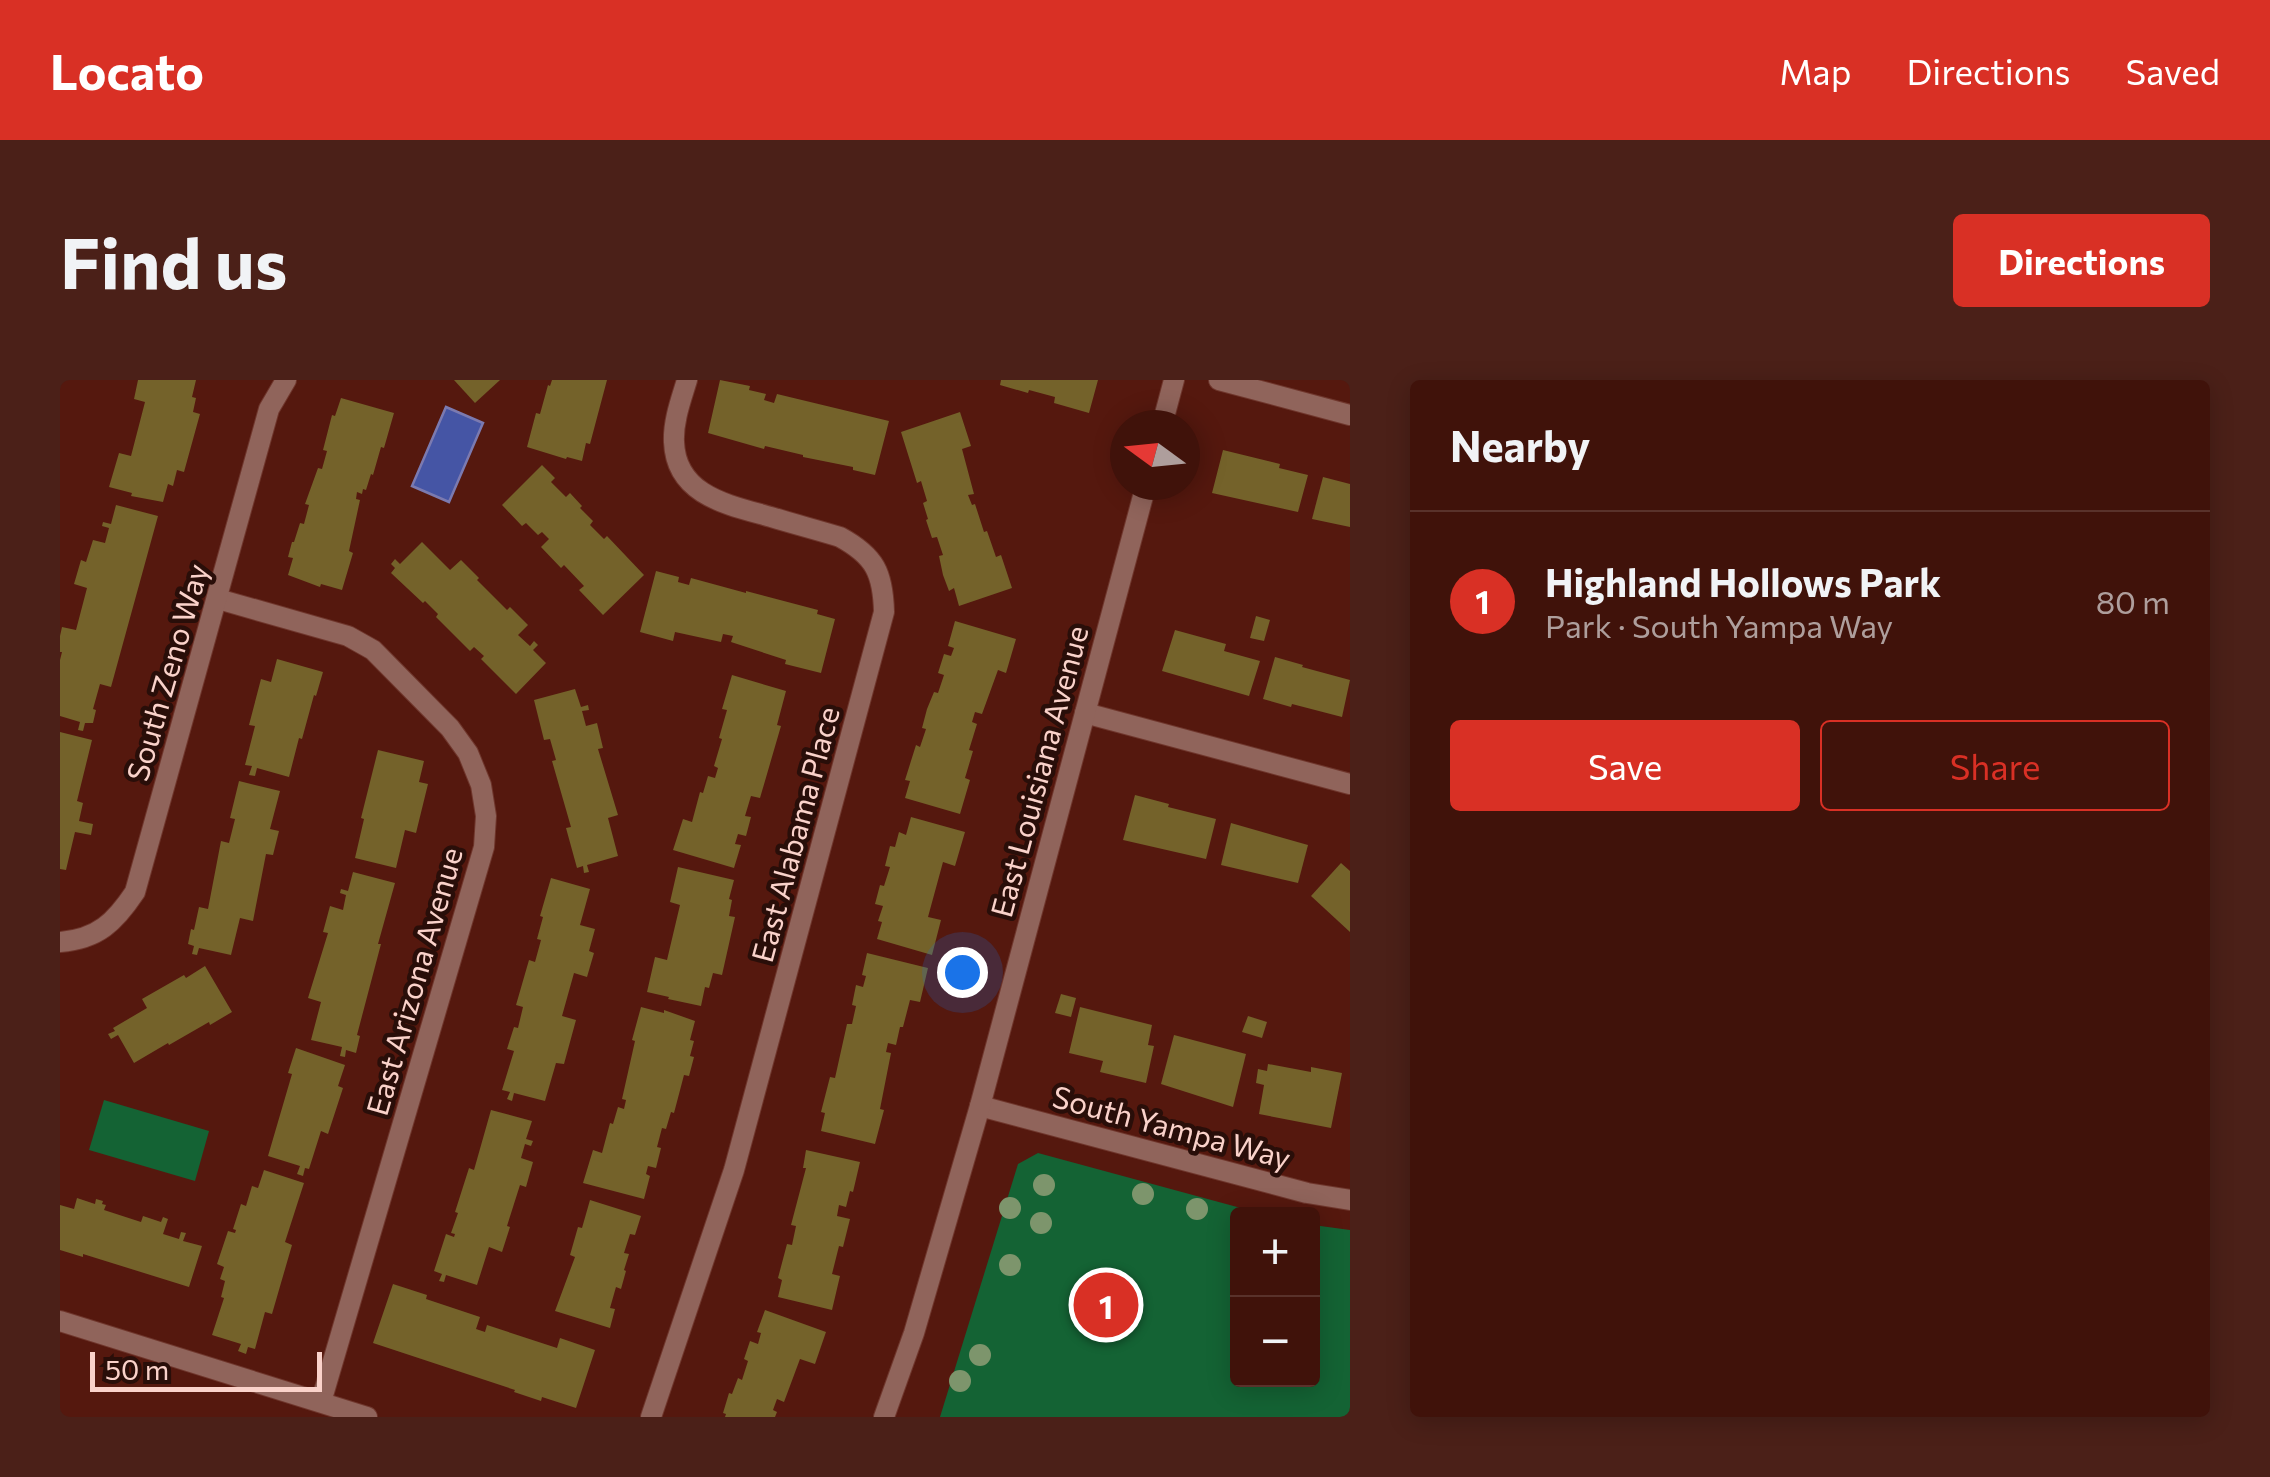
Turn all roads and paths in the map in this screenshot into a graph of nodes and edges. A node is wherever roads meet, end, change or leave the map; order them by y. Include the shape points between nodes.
1 (286, 380) edge
2 (687, 380) edge
3 (1174, 380) edge
4 (1219, 380) edge
5 (1166, 410) edge
6 (1350, 415) edge
7 (1142, 500) edge
8 (218, 599) junction
9 (1085, 713) junction
10 (1350, 784) edge
11 (60, 942) edge
12 (980, 1106) junction
13 (1350, 1200) edge
14 (60, 1321) edge
15 (321, 1402) junction
16 (367, 1417) edge
17 (651, 1417) edge
18 (884, 1417) edge

1 - 8 street, South Zeno Way via 269,409
2 - 17 street, East Alabama Place via 674,446 695,488 714,501 857,546 883,586 884,612 734,1170
3 - 5 street
4 - 6 street
7 - 9 street, East Louisiana Avenue
8 - 11 street, South Zeno Way via 135,892 100,932
8 - 15 street, East Arizona Avenue via 348,636 372,650 468,753 486,816 484,848
9 - 10 street
9 - 12 street, East Louisiana Avenue
12 - 13 street, South Yampa Way
12 - 18 street, East Louisiana Avenue
14 - 15 street
15 - 16 street

